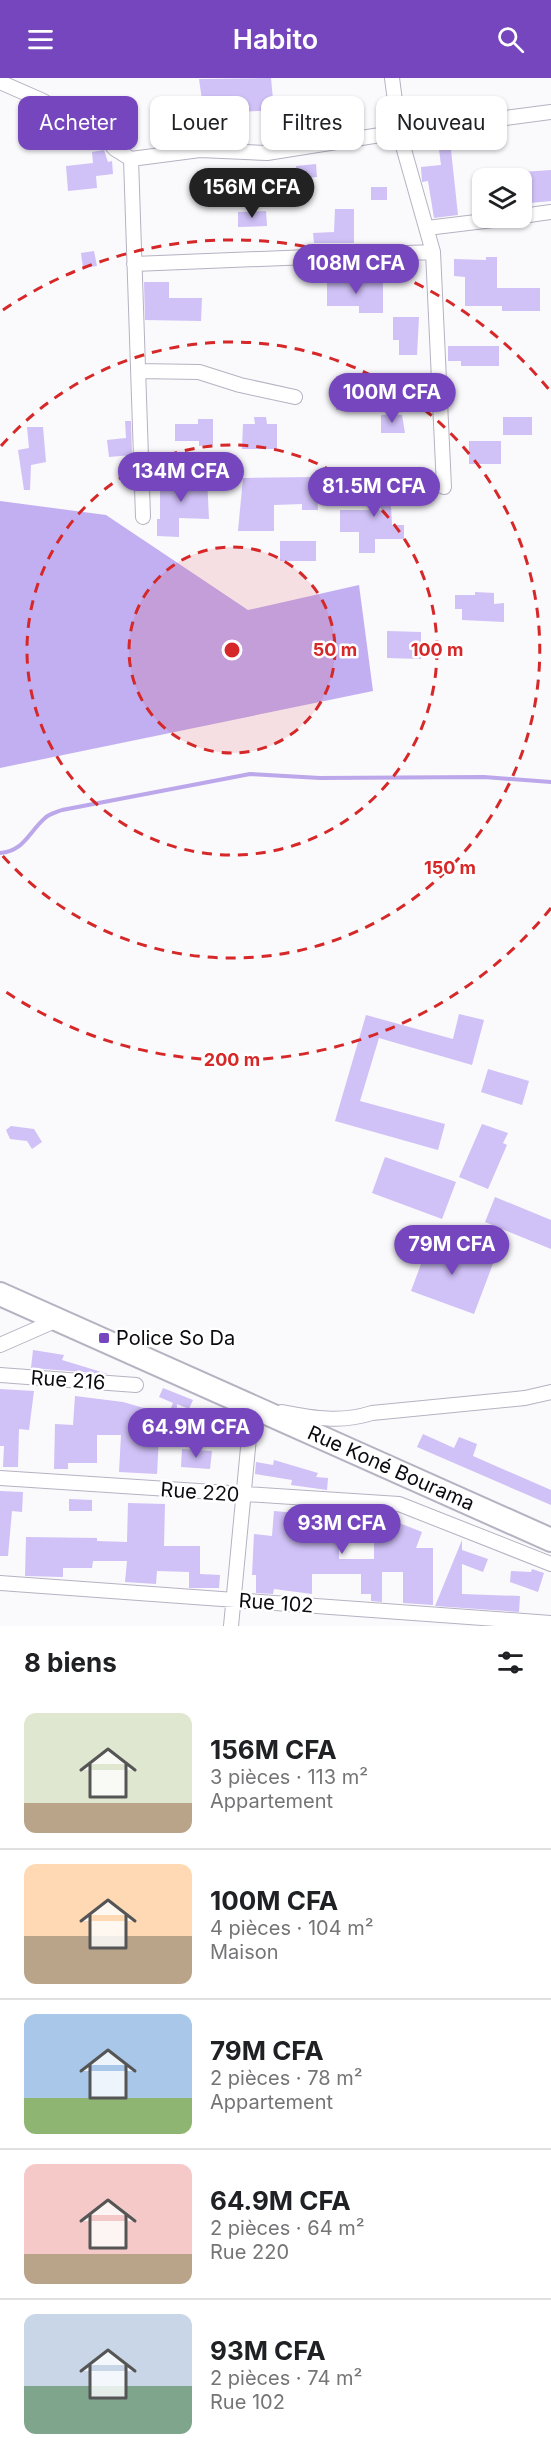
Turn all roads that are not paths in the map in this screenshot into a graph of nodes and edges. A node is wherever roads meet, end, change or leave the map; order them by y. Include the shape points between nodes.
1 (392, 78) edge
2 (0, 82) edge
3 (394, 96) edge
4 (551, 112) edge
5 (507, 118) edge
6 (376, 136) edge
7 (404, 150) edge
8 (131, 159) junction
9 (551, 212) edge
10 (532, 215) edge
11 (472, 223) edge
12 (427, 228) junction
13 (433, 252) junction
14 (134, 264) junction
15 (138, 371) junction
16 (295, 397) dead end
17 (444, 487) dead end
18 (143, 517) dead end
19 (0, 1293) edge
20 (57, 1320) junction
21 (0, 1345) edge
22 (0, 1375) edge
23 (136, 1385) dead end
24 (551, 1392) edge
25 (252, 1406) junction
26 (0, 1478) edge
27 (244, 1495) junction
28 (551, 1540) edge
29 (551, 1564) edge
30 (0, 1583) edge
31 (235, 1600) junction
32 (551, 1623) edge
33 (231, 1626) edge

1 - 3 street
2 - 8 street via 100,132
4 - 5 street
6 - 8 street via 267,153 200,150
7 - 12 street
8 - 14 street
9 - 10 street
11 - 12 street
12 - 13 street
13 - 14 street
13 - 17 street
14 - 15 street
15 - 16 street via 199,372
15 - 18 street
19 - 20 highway, Rue Koné Bourama
20 - 21 street
20 - 25 highway, Rue Koné Bourama
22 - 23 street, Rue 216
24 - 25 street via 340,1419 316,1419
25 - 27 street
25 - 28 highway, Rue Koné Bourama
26 - 27 street, Rue 220
27 - 29 street, Rue 220 via 399,1504
27 - 31 street
30 - 31 street, Rue 102
31 - 32 street, Rue 102
31 - 33 street

